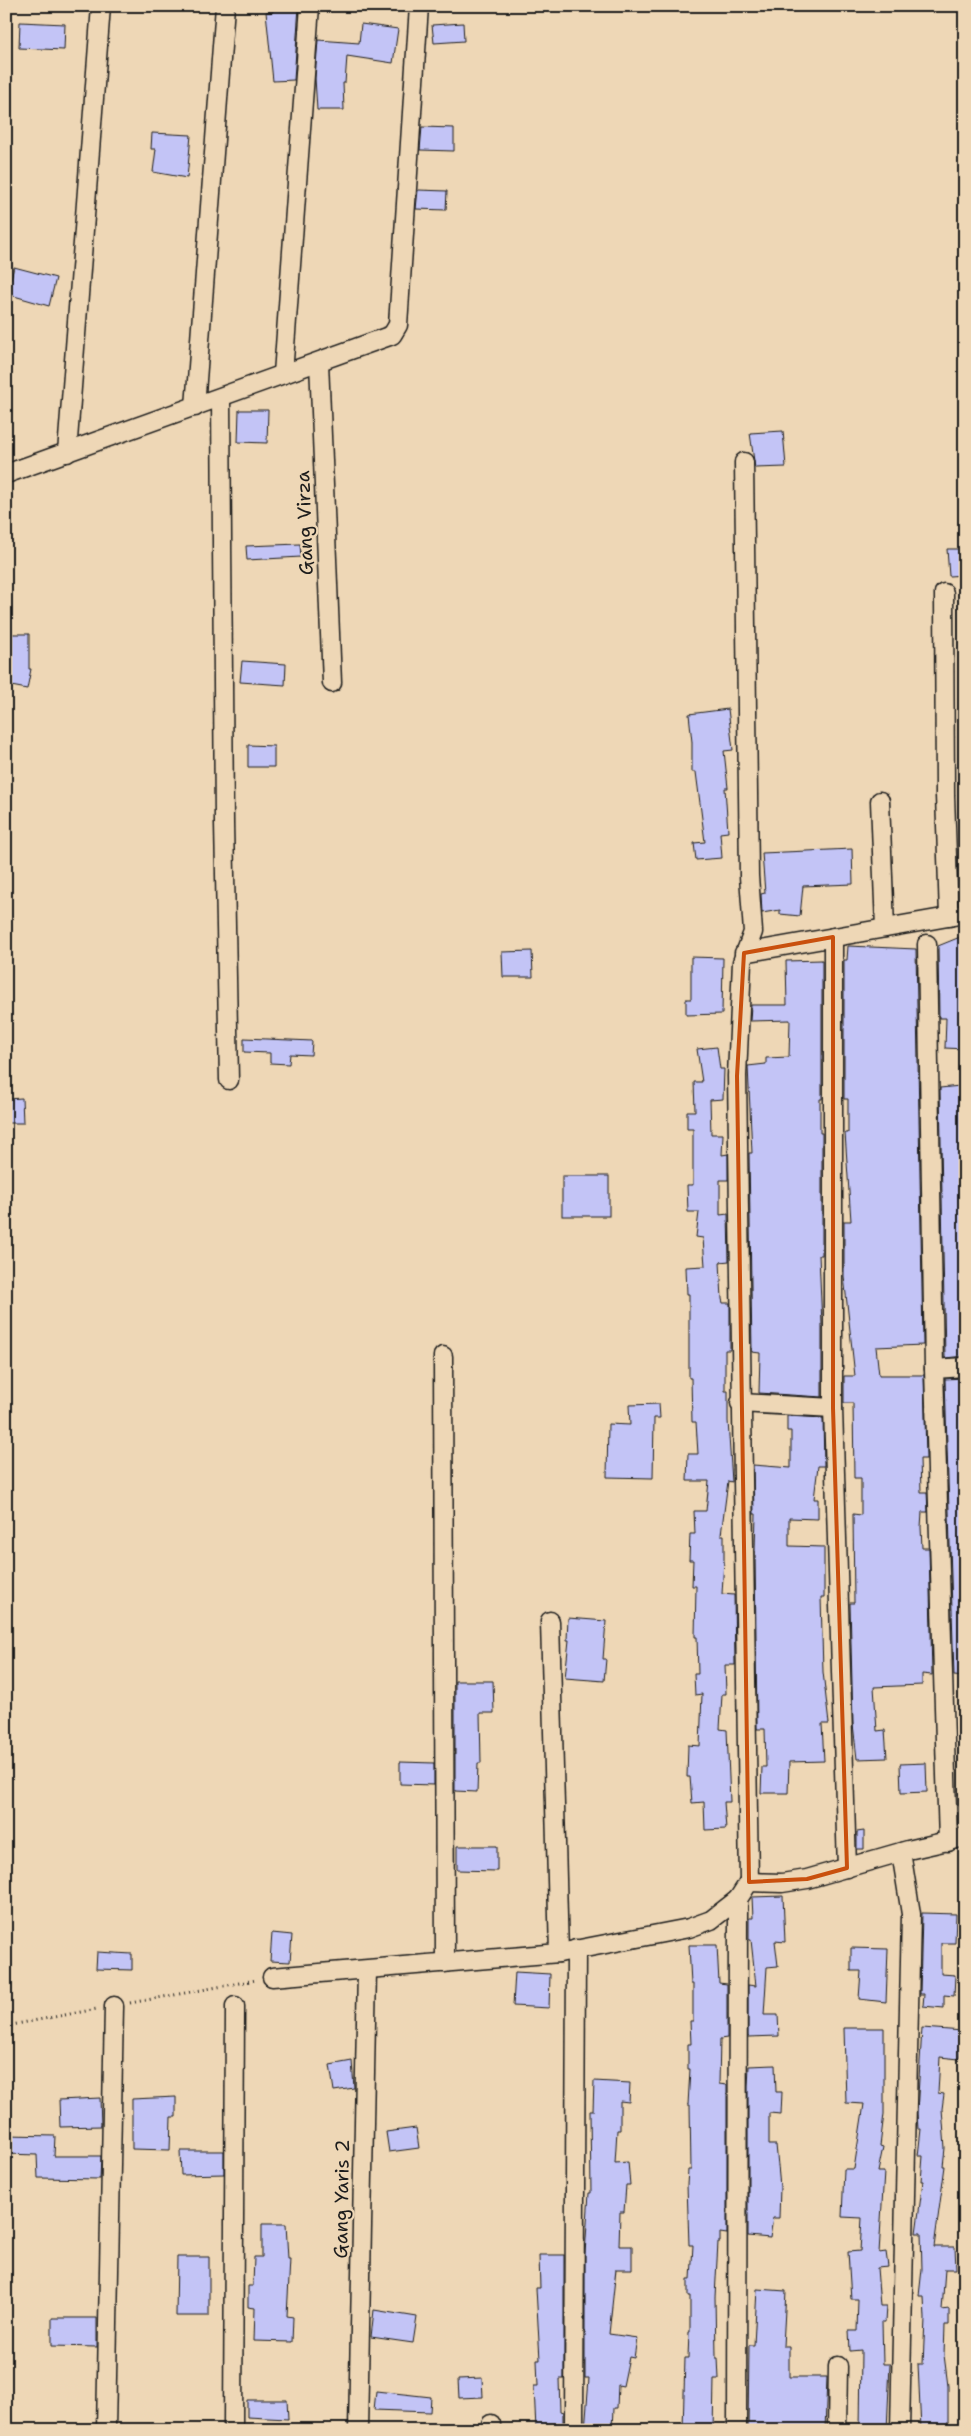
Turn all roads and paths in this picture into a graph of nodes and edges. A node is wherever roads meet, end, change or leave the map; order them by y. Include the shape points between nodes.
1 (101, 6) edge
2 (225, 6) edge
3 (310, 6) edge
4 (419, 6) edge
5 (319, 362) junction
6 (283, 374) junction
7 (221, 398) junction
8 (195, 407) junction
9 (67, 453) junction
10 (744, 462) dead end
11 (6, 474) edge
12 (944, 594) dead end
13 (332, 683) dead end
14 (880, 801) dead end
15 (957, 916) edge
16 (884, 928) junction
17 (833, 937) junction
18 (927, 944) dead end
19 (744, 953) junction
20 (229, 1080) dead end
21 (443, 1356) dead end
22 (965, 1367) edge
23 (934, 1369) junction
24 (740, 1403) junction
25 (833, 1408) junction
26 (550, 1621) dead end
27 (957, 1839) edge
28 (901, 1852) junction
29 (847, 1868) junction
30 (748, 1882) junction
31 (738, 1899) junction
32 (568, 1951) junction
33 (445, 1963) junction
34 (367, 1970) junction
35 (272, 1977) joint
36 (114, 2006) junction
37 (235, 2006) dead end
38 (6, 2026) edge
39 (838, 2366) dead end
40 (106, 2430) edge
41 (233, 2430) edge
42 (358, 2430) edge
43 (574, 2430) edge
44 (737, 2430) edge
45 (837, 2430) edge
46 (900, 2430) edge

1 - 9 street
2 - 8 street
3 - 6 street
4 - 5 street via 398,326 388,338
5 - 6 street
5 - 13 street, Gang Virza
6 - 7 street
7 - 8 street
7 - 20 street
8 - 9 street
9 - 11 street
10 - 19 street via 749,876 753,932
12 - 15 street via 945,795
14 - 16 street
15 - 16 street
16 - 17 street
17 - 19 street
17 - 25 street
18 - 23 street
19 - 24 street via 737,1076
21 - 33 street
22 - 23 street
23 - 27 street
24 - 25 street
24 - 30 street
25 - 29 street
26 - 32 street
27 - 28 street
28 - 29 street
28 - 46 street via 911,1914
29 - 30 street via 782,1883
30 - 31 street
31 - 32 street via 711,1920 689,1928
31 - 44 street
32 - 33 street
32 - 43 street
33 - 34 street
34 - 35 street
34 - 42 street, Gang Yaris 2
35 - 36 path
36 - 38 path
36 - 40 street
37 - 41 street
39 - 45 street

